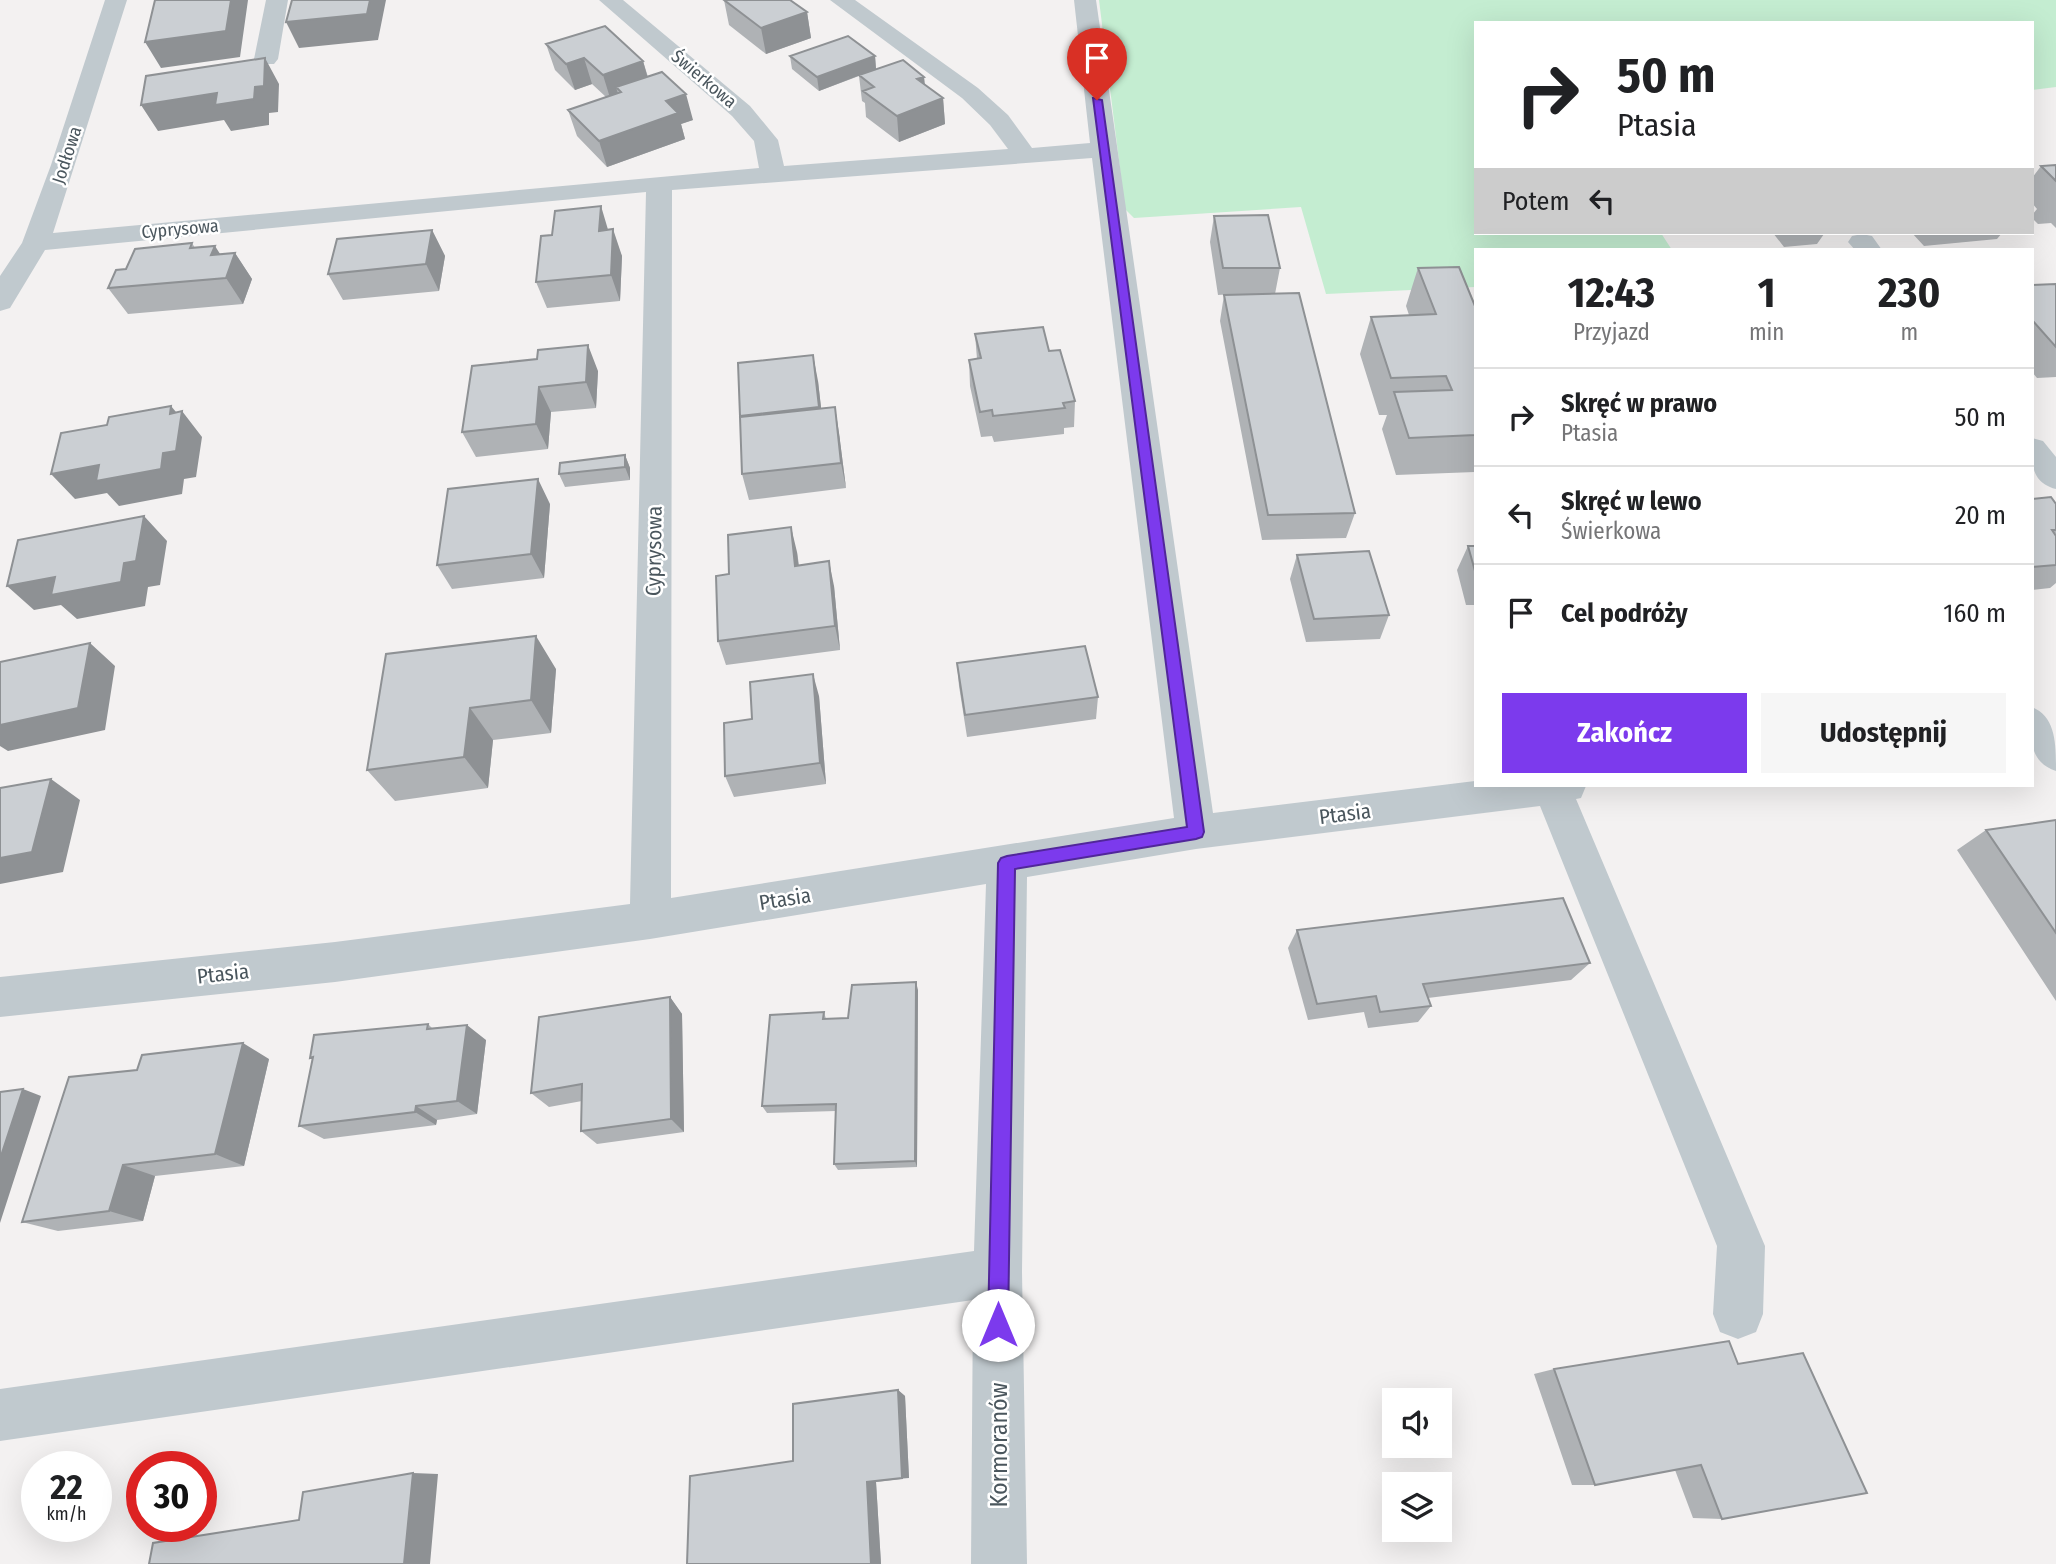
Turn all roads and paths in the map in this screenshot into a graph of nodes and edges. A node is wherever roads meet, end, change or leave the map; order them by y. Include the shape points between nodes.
1 (116, 0) edge
2 (277, 0) edge
3 (610, 0) edge
4 (841, 0) edge
5 (1085, 0) edge
6 (266, 59) edge
7 (1103, 150) junction
8 (1024, 154) junction
9 (773, 174) junction
10 (659, 183) junction
11 (36, 243) junction
12 (0, 302) edge
13 (2034, 451) edge
14 (2056, 478) edge
15 (2056, 706) edge
16 (2034, 709) edge
17 (2034, 725) edge
18 (2056, 755) edge
19 (1560, 787) edge
20 (1196, 832) junction
21 (1007, 863) junction
22 (650, 920) junction
23 (0, 997) edge
24 (998, 1272) junction
25 (1738, 1314) dead end
26 (0, 1415) edge
27 (999, 1564) edge

1 - 11 street, Jodłowa
2 - 6 street
3 - 9 street, Świerkowa via 741,111 766,140
4 - 8 street via 970,93 999,120
5 - 7 street
7 - 8 street, Cyprysowa
7 - 20 street
8 - 9 street, Cyprysowa
9 - 10 street, Cyprysowa
10 - 11 street, Cyprysowa
10 - 22 street, Cyprysowa
11 - 12 street, Jodłowa
13 - 14 street
15 - 16 street
17 - 18 street
19 - 20 street, Ptasia
19 - 25 street via 1741,1246
20 - 21 street, Ptasia
21 - 22 street, Ptasia
21 - 24 street, Kormoranów
22 - 23 street, Ptasia via 335,962
24 - 26 street
24 - 27 street, Kormoranów

